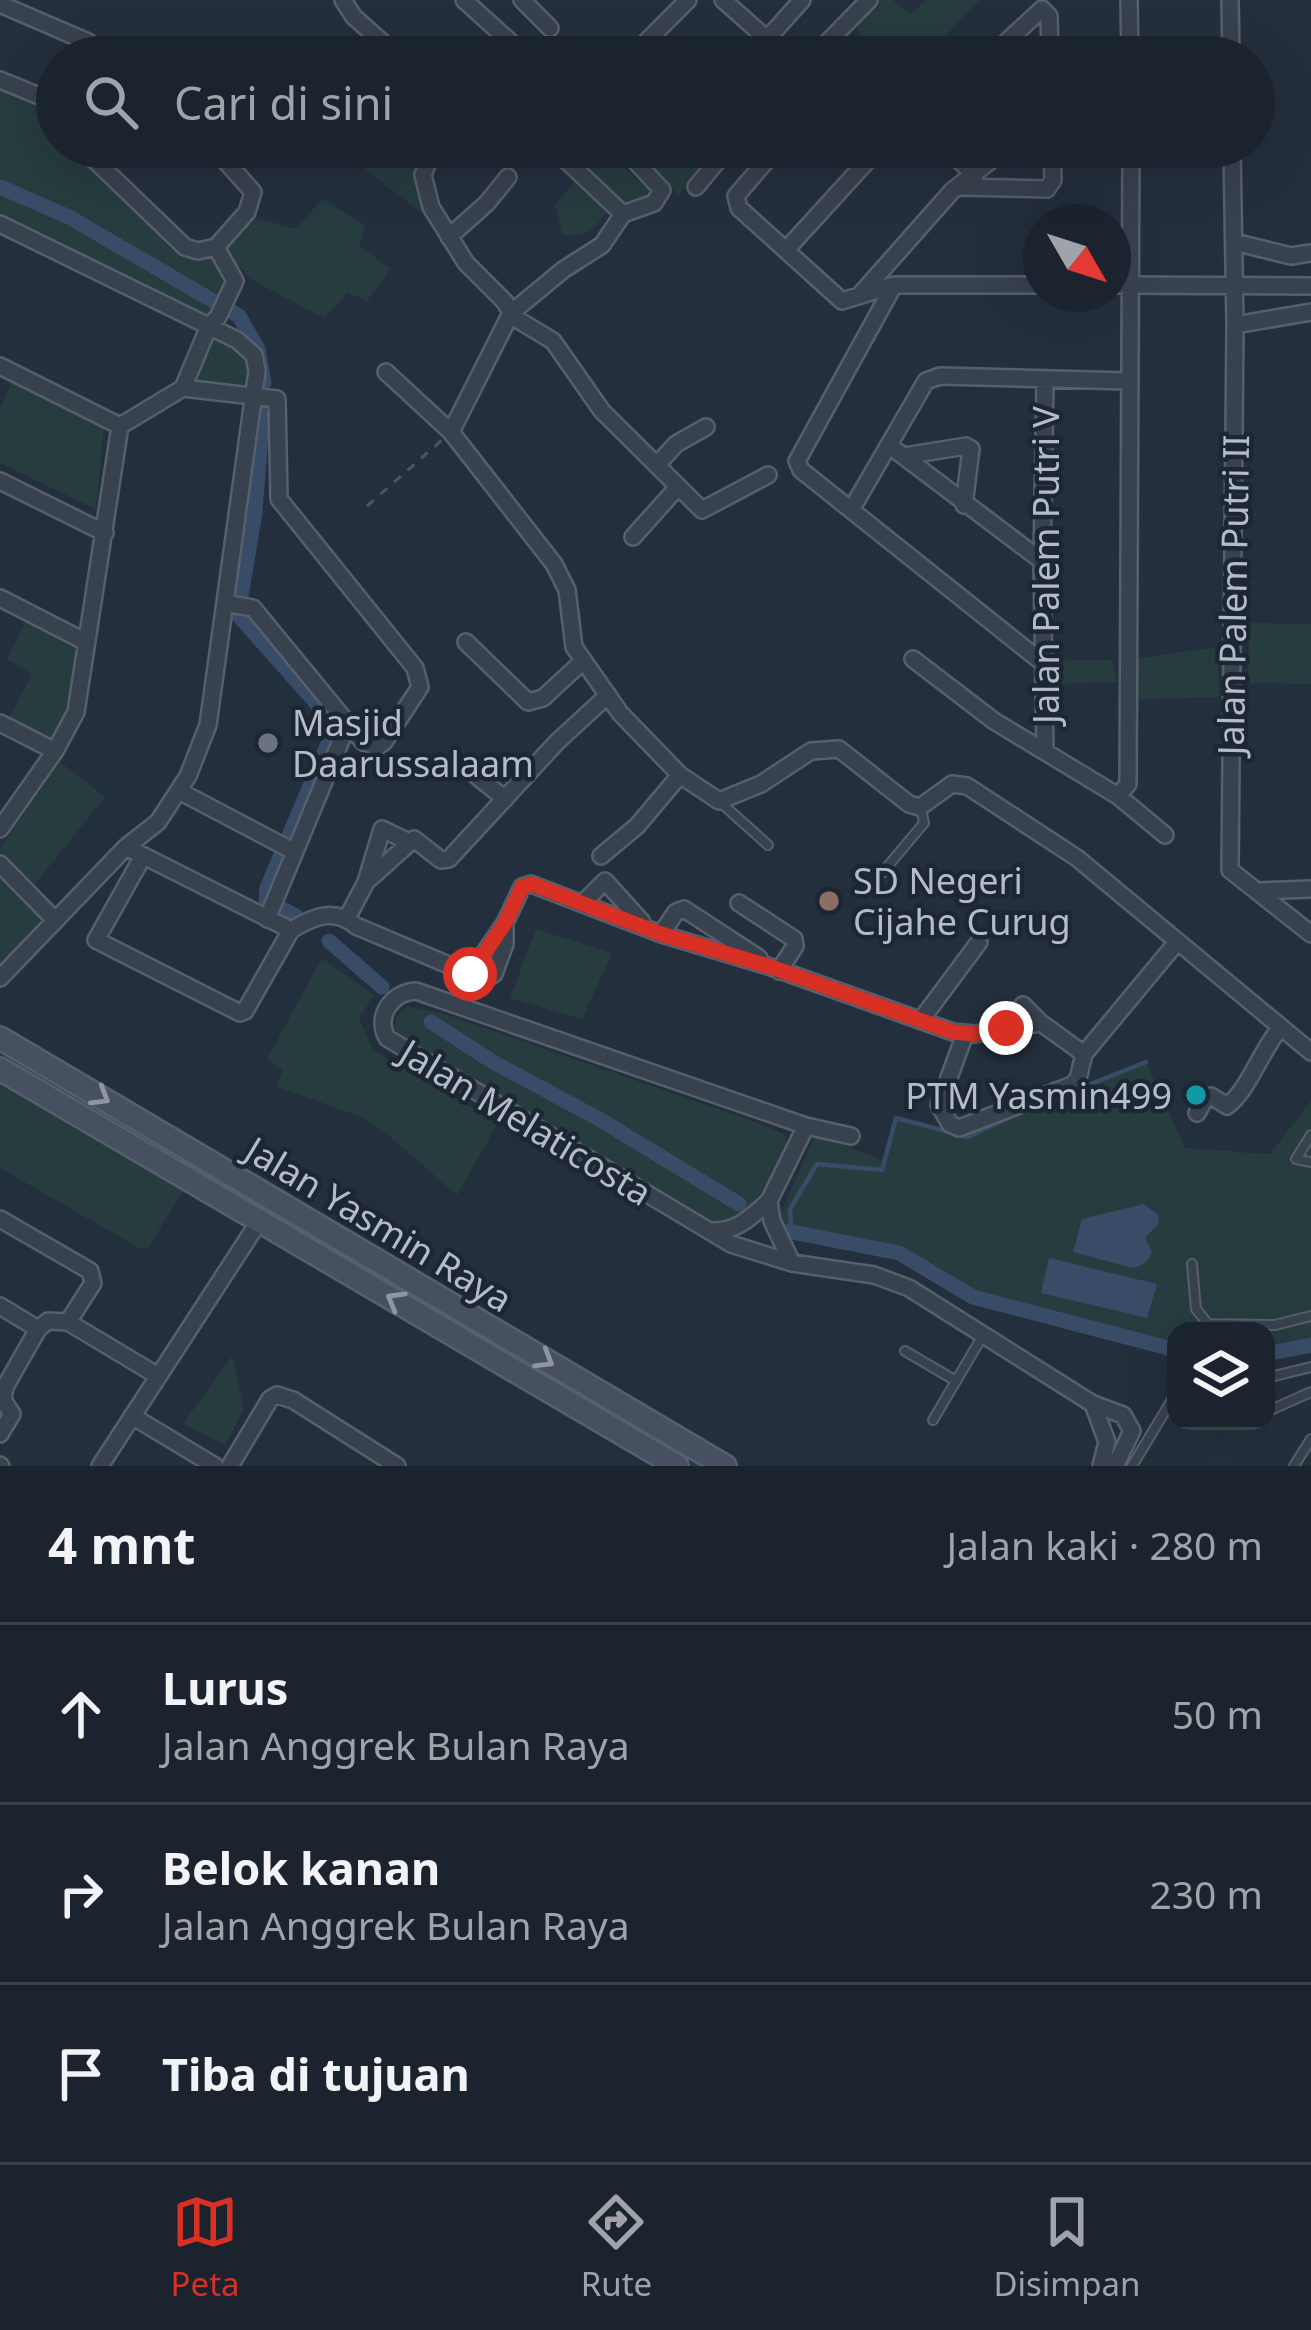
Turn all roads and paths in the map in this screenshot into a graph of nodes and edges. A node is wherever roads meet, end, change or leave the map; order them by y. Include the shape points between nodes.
1 (343, 0) edge
2 (464, 0) edge
3 (522, 0) edge
4 (688, 0) edge
5 (723, 0) edge
6 (802, 0) edge
7 (869, 0) edge
8 (1129, 0) edge
9 (1230, 0) edge
10 (0, 4) edge
11 (550, 28) dead end
12 (61, 36) edge
13 (375, 36) edge
14 (504, 36) edge
15 (652, 36) edge
16 (764, 36) edge
17 (770, 36) edge
18 (836, 36) edge
19 (1013, 36) edge
20 (1049, 36) edge
21 (1130, 36) edge
22 (1231, 36) edge
23 (0, 80) edge
24 (36, 95) edge
25 (103, 168) edge
26 (232, 168) edge
27 (426, 168) edge
28 (574, 168) edge
29 (642, 168) edge
30 (712, 168) edge
31 (760, 168) edge
32 (861, 168) edge
33 (966, 168) edge
34 (984, 168) edge
35 (1053, 168) edge
36 (1131, 168) edge
37 (1232, 168) edge
38 (974, 176) junction
39 (508, 177) dead end
40 (696, 187) dead end
41 (958, 187) junction
42 (623, 214) junction
43 (0, 224) edge
44 (449, 237) junction
45 (1234, 242) junction
46 (216, 248) junction
47 (786, 250) junction
48 (1311, 254) edge
49 (1133, 284) junction
50 (894, 285) junction
51 (1023, 285) edge
52 (1234, 285) junction
53 (1311, 286) edge
54 (857, 298) junction
55 (1311, 312) edge
56 (510, 314) junction
57 (214, 320) junction
58 (1235, 325) junction
59 (0, 366) edge
60 (386, 373) dead end
61 (1045, 380) junction
62 (1128, 381) junction
63 (183, 388) junction
64 (254, 398) junction
65 (120, 426) junction
66 (706, 427) dead end
67 (451, 432) junction
68 (897, 451) junction
69 (657, 465) junction
70 (768, 476) dead end
71 (0, 481) edge
72 (677, 488) junction
73 (964, 505) junction
74 (367, 506) dead end
75 (851, 510) junction
76 (105, 532) junction
77 (633, 537) dead end
78 (1042, 561) junction
79 (0, 598) edge
80 (233, 604) junction
81 (86, 642) junction
82 (466, 642) dead end
83 (914, 659) dead end
84 (583, 661) junction
85 (1042, 663) junction
86 (608, 695) junction
87 (0, 723) edge
88 (347, 726) junction
89 (55, 751) junction
90 (1045, 751) junction
91 (463, 764) dead end
92 (680, 775) junction
93 (178, 791) junction
94 (1118, 796) junction
95 (505, 799) junction
96 (719, 801) junction
97 (920, 807) junction
98 (0, 829) edge
99 (1165, 835) dead end
100 (412, 840) junction
101 (768, 844) dead end
102 (126, 848) junction
103 (287, 849) junction
104 (602, 856) dead end
105 (142, 858) junction
106 (0, 864) edge
107 (882, 873) dead end
108 (366, 882) junction
109 (1311, 889) edge
110 (1258, 891) junction
111 (584, 903) junction
112 (739, 903) dead end
113 (269, 916) junction
114 (347, 918) junction
115 (54, 919) junction
116 (644, 924) junction
117 (291, 930) junction
118 (661, 934) junction
119 (1311, 934) edge
120 (979, 942) dead end
121 (1177, 942) junction
122 (775, 969) junction
123 (0, 978) edge
124 (0, 1018) edge
125 (921, 1020) junction
126 (1281, 1027) junction
127 (0, 1028) edge
128 (965, 1034) junction
129 (0, 1038) edge
130 (1311, 1052) edge
131 (1084, 1054) junction
132 (0, 1069) edge
133 (1197, 1113) dead end
134 (806, 1126) junction
135 (851, 1136) dead end
136 (1311, 1136) edge
137 (1311, 1162) edge
138 (770, 1201) junction
139 (0, 1220) edge
140 (260, 1220) junction
141 (708, 1230) junction
142 (792, 1263) junction
143 (1192, 1264) dead end
144 (0, 1306) edge
145 (1311, 1316) edge
146 (68, 1322) junction
147 (38, 1329) junction
148 (983, 1335) junction
149 (905, 1351) dead end
150 (1311, 1367) edge
151 (158, 1376) junction
152 (1275, 1376) edge
153 (956, 1381) junction
154 (1311, 1392) edge
155 (1093, 1404) junction
156 (1167, 1408) edge
157 (1275, 1408) edge
158 (132, 1416) junction
159 (934, 1420) dead end
160 (0, 1434) edge
161 (1311, 1439) edge
162 (1108, 1465) edge
163 (100, 1466) edge
164 (215, 1466) edge
165 (230, 1466) edge
166 (397, 1466) edge
167 (677, 1466) edge
168 (725, 1466) edge
169 (1132, 1466) edge
170 (1294, 1466) edge

1 - 13 street
2 - 14 street
3 - 11 street
4 - 15 street
5 - 16 street
6 - 17 street
7 - 18 street
8 - 21 street
9 - 22 street
10 - 12 street
19 - 20 street via 1042,9
23 - 24 street
25 - 46 street via 185,248
26 - 46 street via 253,191 247,212
27 - 44 street via 425,193
28 - 42 street
29 - 42 street via 662,190 654,203
30 - 40 street
31 - 47 street via 736,196 739,208
32 - 47 street
33 - 38 street
34 - 38 street
35 - 41 street via 1047,189
36 - 49 street
37 - 45 street, Jalan Palem Putri II
38 - 41 street
39 - 44 street
41 - 54 street
42 - 56 street via 602,245
43 - 57 street
44 - 56 street
45 - 48 street
45 - 52 street, Jalan Palem Putri II
46 - 57 street via 235,281
47 - 54 street via 842,301
49 - 52 street
49 - 62 street
50 - 51 street
50 - 54 street
50 - 75 street via 797,461
52 - 53 street
52 - 58 street, Jalan Palem Putri II
55 - 58 street
56 - 67 street
56 - 69 street via 553,341 602,410
57 - 63 street
57 - 64 street via 254,355
58 - 110 street, Jalan Palem Putri II via 1230,870
59 - 65 street
60 - 67 street
61 - 62 street
61 - 68 street via 926,381
61 - 78 street, Jalan Palem Putri V
62 - 94 street via 1129,774
63 - 64 street
63 - 65 street
64 - 80 street
64 - 88 street via 278,403 279,500 421,681 378,746
65 - 76 street
66 - 69 street
67 - 74 path
67 - 84 street via 554,564
68 - 73 street
68 - 73 street via 971,448
68 - 75 street
69 - 72 street
70 - 72 street via 702,510
71 - 76 street
72 - 77 street
73 - 78 street
75 - 85 street
76 - 81 street
78 - 85 street, Jalan Palem Putri V
79 - 81 street
80 - 88 street via 253,608
80 - 93 street via 208,724
81 - 89 street via 76,712
82 - 84 street via 528,702
83 - 90 street
84 - 86 street
85 - 90 street, Jalan Palem Putri V
86 - 92 street
86 - 95 street
87 - 89 street
88 - 103 street
89 - 98 street
90 - 94 street
91 - 95 street
92 - 96 street
92 - 104 street
93 - 102 street via 158,822
93 - 103 street
94 - 99 street
95 - 100 street via 444,862
96 - 97 street via 811,751 839,748
96 - 101 lane
97 - 107 lane via 924,823
97 - 121 street via 944,787 967,786 1077,858
100 - 108 street
100 - 108 street via 382,829
102 - 105 street
102 - 115 street
103 - 113 street
105 - 113 street
105 - 117 street via 96,940 188,988 244,1011
106 - 115 street
108 - 114 street
109 - 110 street
110 - 119 street, Jalan Palem Putri II
111 - 114 street via 527,884 470,974
111 - 116 street
111 - 116 street via 605,881
112 - 122 street via 794,938
113 - 117 street
114 - 117 street via 320,915
115 - 123 street
116 - 118 street
118 - 122 street
118 - 122 street via 684,909
120 - 125 street
121 - 126 street
121 - 131 street
122 - 125 street
124 - 127 street
125 - 128 street
126 - 130 street
126 - 133 street via 1235,1101 1227,1106 1206,1097
128 - 131 street via 1041,1023
128 - 131 street via 938,1105 958,1128 1072,1085
129 -> 168 street, Jalan Yasmin Raya
132 - 140 street, Jalan Yasmin Raya
134 - 135 street, Jalan Melaticosta
134 - 138 street
134 - 141 street, Jalan Melaticosta via 416,991 386,1008 387,1038
136 - 137 lane via 1295,1159
138 - 141 street via 740,1226
138 - 142 street
139 - 146 street via 90,1270 93,1283
140 - 151 street
167 -> 140 street, Jalan Yasmin Raya
141 - 142 street, Jalan Melaticosta
142 - 148 street, Jalan Melaticosta via 886,1279
143 - 145 lane via 1196,1309 1208,1324 1275,1325
144 - 147 street
146 - 147 street
146 - 151 street
147 - 160 street via 5,1388 12,1414
148 - 153 lane
148 - 155 street, Jalan Melaticosta
149 - 153 lane
150 - 152 lane
151 - 158 street
153 - 159 lane
154 - 157 lane
155 - 162 street, Jalan Melaticosta
155 - 162 street, Jalan Melaticosta via 1130,1422 1129,1441
156 - 169 lane
158 - 163 street
158 - 164 street
161 - 170 lane
165 - 166 street via 277,1395

